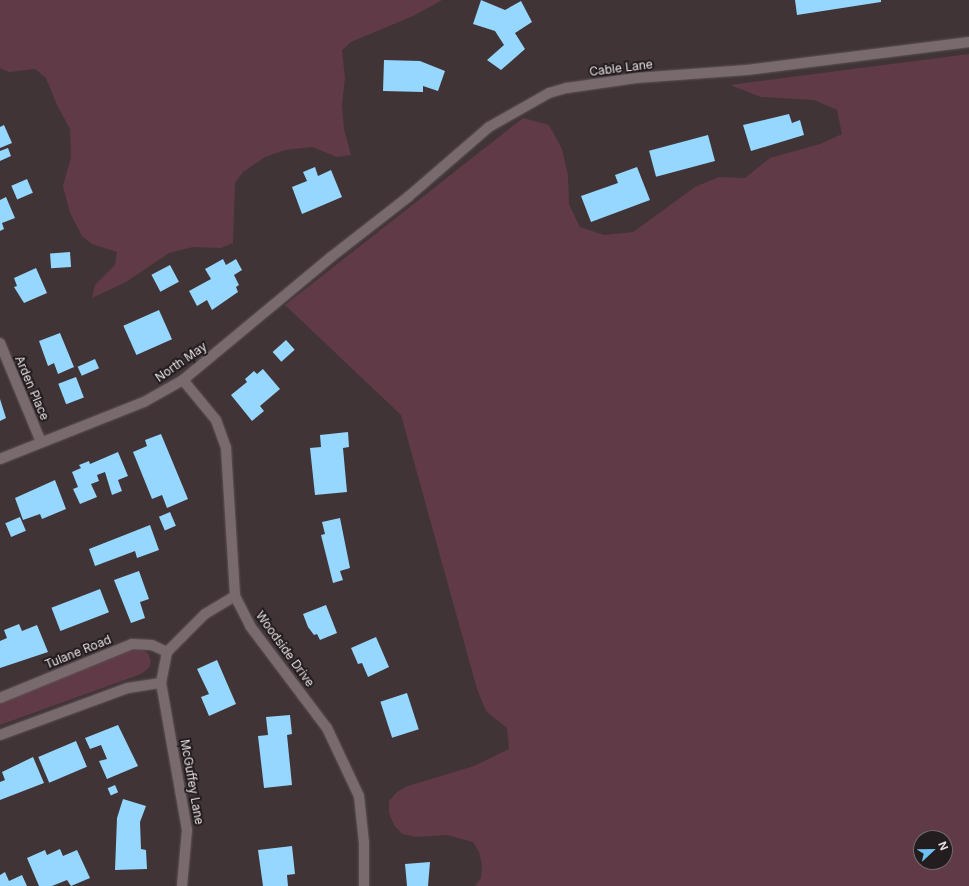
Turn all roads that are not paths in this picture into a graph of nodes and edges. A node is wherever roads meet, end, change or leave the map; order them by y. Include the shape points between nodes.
1 (969, 42) edge
2 (331, 257) joint
3 (0, 343) edge
4 (183, 380) junction
5 (41, 442) junction
6 (0, 459) edge
7 (235, 596) junction
8 (167, 652) junction
9 (161, 683) junction
10 (0, 698) edge
11 (0, 735) edge
12 (182, 886) edge
13 (364, 886) edge

1 - 2 street, Cable Lane via 747,70 636,78 549,93 489,127 408,197
2 - 4 street, North May
3 - 5 street, Arden Place
4 - 5 street, North May via 144,402
4 - 7 street, Woodside Drive via 216,420 226,448
5 - 6 street, North May
7 - 8 street via 205,614
7 - 13 street, Woodside Drive via 250,626 327,728 359,796 364,843
8 - 9 street
8 - 10 street, Tulane Road via 152,645 132,644
9 - 11 street via 128,688
9 - 12 street, McGuffey Lane via 187,830

